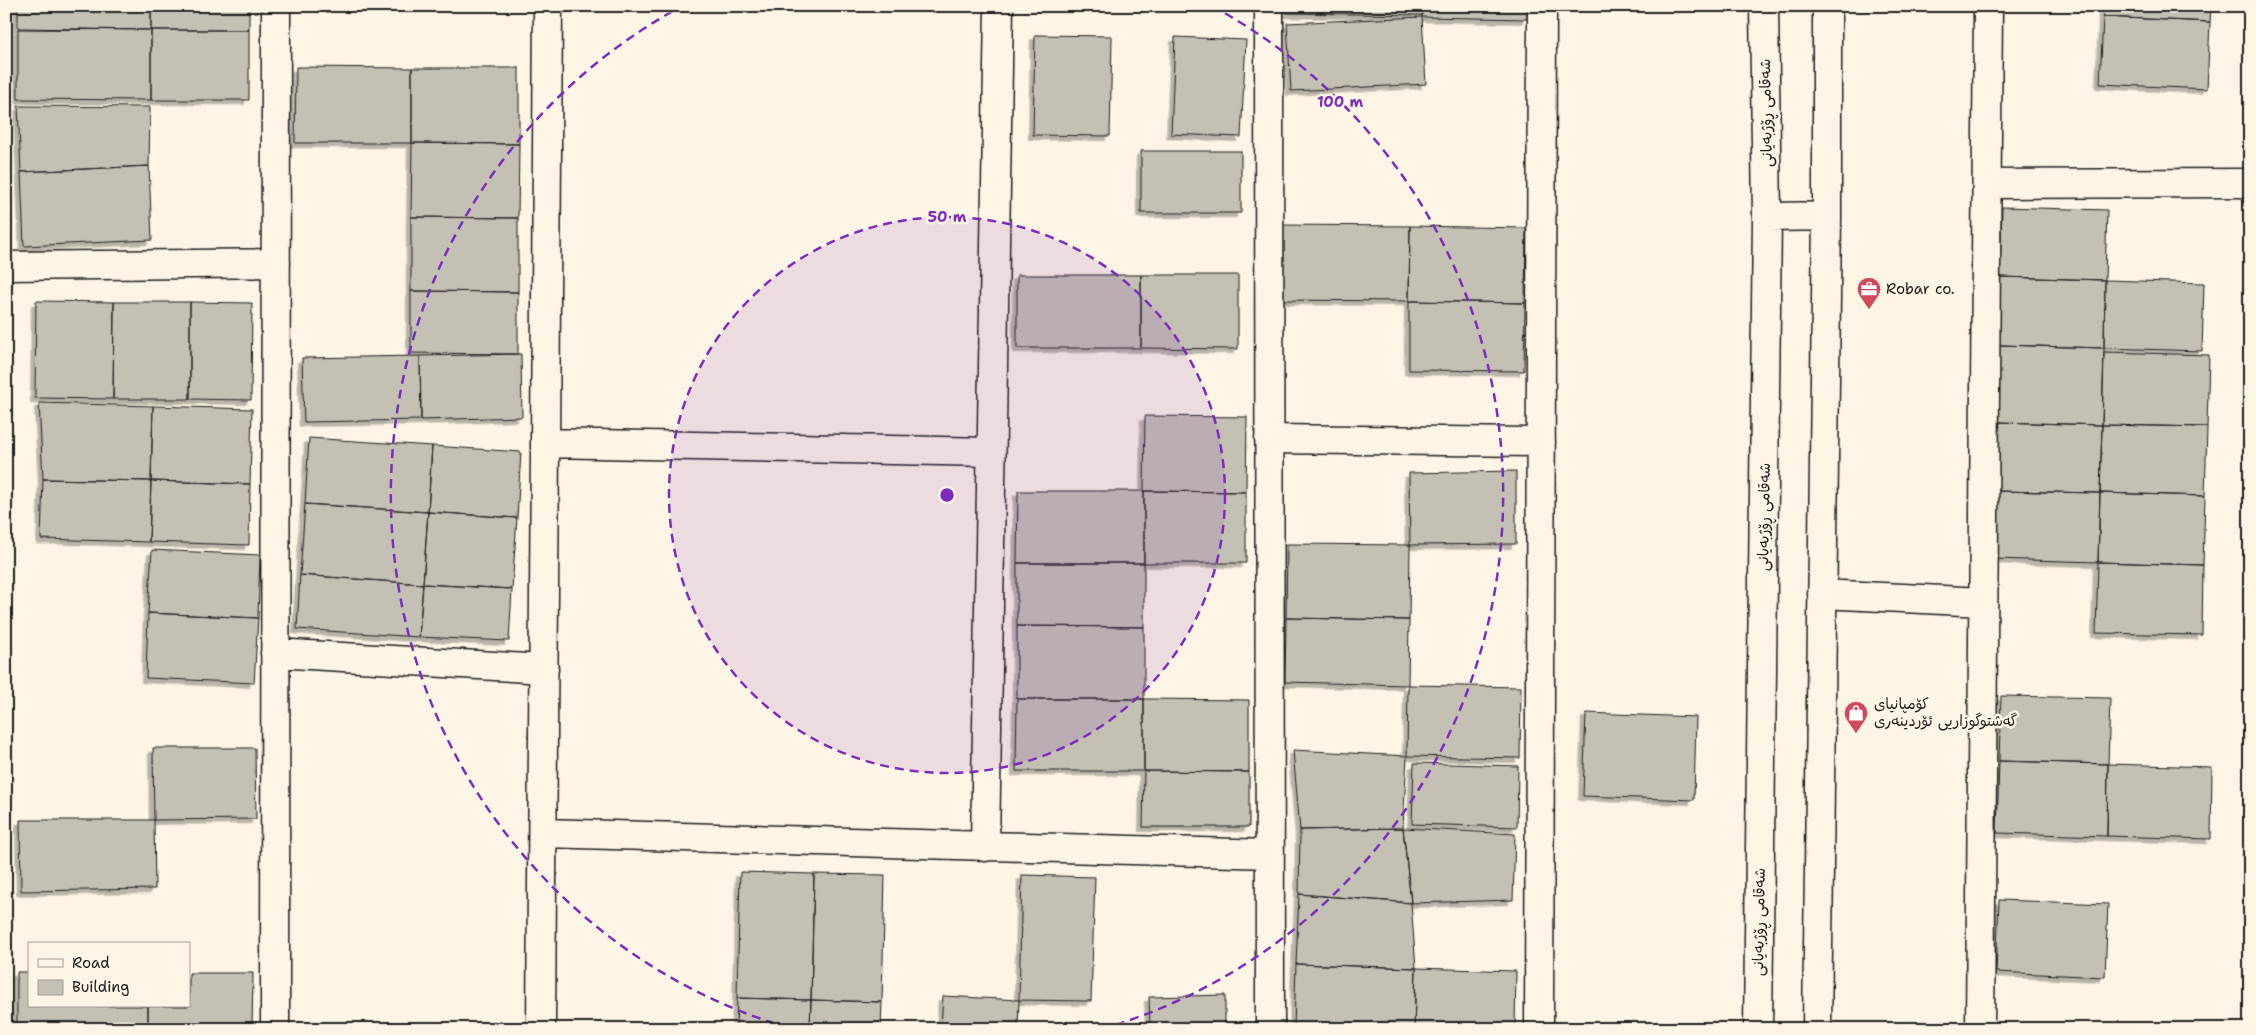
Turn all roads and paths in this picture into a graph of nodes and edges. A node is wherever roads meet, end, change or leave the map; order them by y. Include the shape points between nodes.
1 (276, 6) edge
2 (548, 6) edge
3 (999, 6) edge
4 (1269, 6) edge
5 (1542, 6) edge
6 (1764, 6) edge
7 (1827, 6) edge
8 (1988, 6) edge
9 (2250, 183) edge
10 (1987, 184) junction
11 (1827, 216) junction
12 (1768, 217) junction
13 (276, 263) junction
14 (6, 266) edge
15 (1270, 439) junction
16 (1541, 442) junction
17 (546, 443) junction
18 (991, 452) junction
19 (1822, 594) junction
20 (1983, 602) junction
21 (276, 653) junction
22 (544, 669) junction
23 (543, 833) junction
24 (985, 847) junction
25 (1270, 854) junction
26 (275, 1029) edge
27 (541, 1029) edge
28 (1270, 1029) edge
29 (1539, 1029) edge
30 (1758, 1029) edge
31 (1817, 1029) edge
32 (1980, 1029) edge

1 - 13 street
2 - 17 street
3 - 18 street
4 - 15 street
5 - 16 street
6 - 12 street, شەقامی ڕۆژبەیانی
7 - 11 street
8 - 10 street
9 - 10 street
10 - 20 street
11 - 12 street
11 - 19 street
12 - 30 street, شەقامی ڕۆژبەیانی
13 - 14 street
13 - 21 street
15 - 16 street
15 - 25 street
16 - 29 street
17 - 18 street
17 - 22 street
18 - 24 street
19 - 20 street
19 - 31 street
20 - 32 street
21 - 22 street
21 - 26 street
22 - 23 street
23 - 24 street
23 - 27 street
24 - 25 street
25 - 28 street

